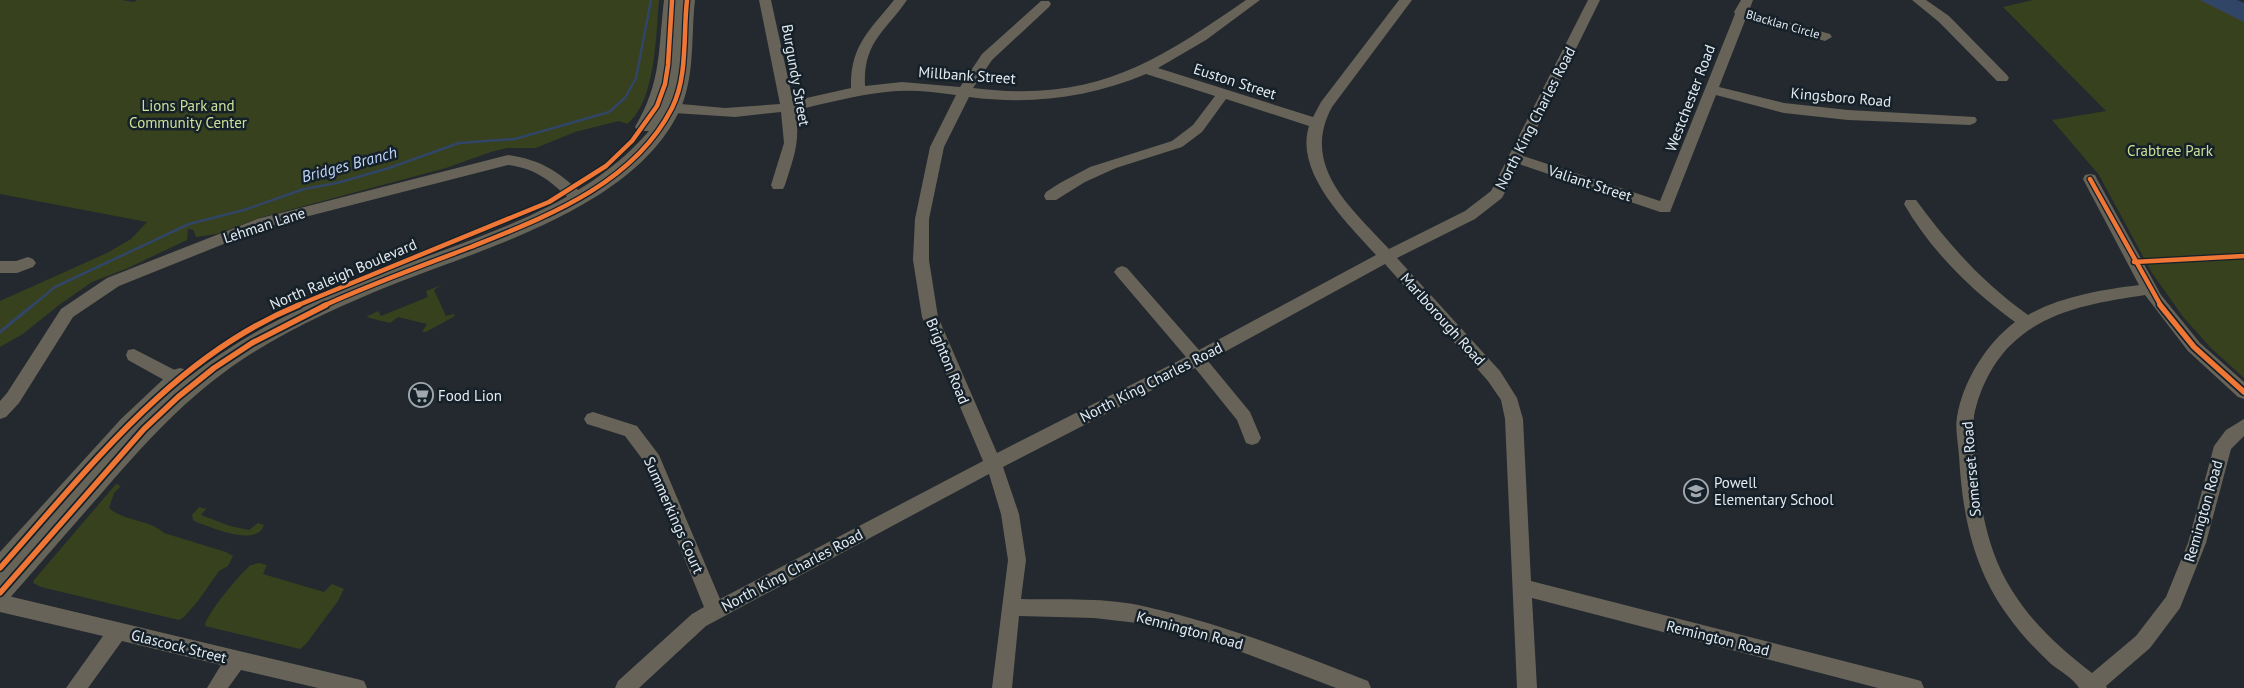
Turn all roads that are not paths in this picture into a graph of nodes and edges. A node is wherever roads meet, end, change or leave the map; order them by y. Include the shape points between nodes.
1 (672, 0) edge
2 (687, 0) edge
3 (765, 0) edge
4 (901, 0) edge
5 (1254, 0) edge
6 (1406, 0) edge
7 (1594, 0) edge
8 (1918, 0) edge
9 (1045, 4) dead end
10 (1744, 6) edge
11 (1826, 36) dead end
12 (1146, 69) junction
13 (2002, 78) dead end
14 (1712, 90) junction
15 (858, 92) junction
16 (964, 92) junction
17 (1223, 94) junction
18 (665, 107) junction
19 (786, 107) junction
20 (1970, 120) dead end
21 (1315, 124) junction
22 (1515, 158) junction
23 (2090, 179) dead end
24 (778, 185) dead end
25 (574, 195) junction
26 (1052, 196) dead end
27 (1911, 204) dead end
28 (1665, 208) joint
29 (1387, 257) junction
30 (28, 263) dead end
31 (0, 267) edge
32 (1122, 272) dead end
33 (2149, 289) junction
34 (2028, 322) junction
35 (134, 355) dead end
36 (1198, 358) junction
37 (184, 382) junction
38 (2244, 392) edge
39 (0, 412) edge
40 (593, 419) dead end
41 (2244, 426) edge
42 (1252, 438) dead end
43 (992, 464) junction
44 (0, 568) edge
45 (1522, 587) junction
46 (0, 593) edge
47 (0, 603) edge
48 (1012, 607) junction
49 (715, 611) junction
50 (118, 631) junction
51 (236, 660) junction
52 (2093, 687) edge
53 (76, 688) edge
54 (217, 688) edge
55 (357, 688) edge
56 (625, 688) edge
57 (1002, 688) edge
58 (1361, 688) edge
59 (1527, 688) edge
60 (1914, 688) edge

1 - 18 main road
2 - 18 main road via 680,84
3 - 19 street, Burgundy Street
4 - 15 street via 862,52 858,66
5 - 12 street, Millbank Street via 1184,48
6 - 21 street, Marlborough Road
7 - 22 street, North King Charles Road
8 - 13 street via 1944,19
9 - 16 street, Brighton Road via 987,57
10 - 11 street, Blacklan Circle
10 - 14 street, Westchester Road
12 - 16 street, Millbank Street via 1104,84 1062,92 1002,96
12 - 17 street, Euston Street
14 - 20 street, Kingsboro Road via 1784,108 1848,115
14 - 28 street, Westchester Road
15 - 16 street, Millbank Street via 888,87
15 - 19 street, Millbank Street
16 - 43 street, Brighton Road via 938,147 932,169 922,218 921,260 930,317
17 - 21 street, Euston Street
17 - 26 street via 1190,137 1085,176 1065,185
18 - 19 street, Millbank Street via 746,112
18 - 25 main road, North Raleigh Boulevard via 659,130 632,160 600,185
19 - 24 street, Burgundy Street via 791,143
21 - 29 street, Marlborough Road via 1314,148 1320,173
22 - 28 street, Valiant Street
22 - 29 street, North King Charles Road via 1497,194 1470,215
23 - 33 street
25 - 37 main road, North Raleigh Boulevard via 548,214 293,320
25 - 39 street, Lehman Lane via 540,166 508,160 262,222 98,290 67,313 13,398
27 - 34 street via 1931,233 1974,282
29 - 36 street, North King Charles Road
29 - 45 street, Marlborough Road via 1494,376 1509,398 1514,419
30 - 31 street
32 - 36 street
33 - 34 street, Somerset Road via 2094,297 2055,309
33 - 38 street via 2194,347
34 - 52 street, Somerset Road via 2013,332 1985,364 1965,418 1969,485 1977,533 2005,597 2024,623 2051,652
35 - 37 street
36 - 42 street via 1244,417
36 - 43 street, North King Charles Road
37 - 44 main road, North Raleigh Boulevard via 128,425
37 - 46 main road, North Raleigh Boulevard
40 - 49 street, Summerkings Court via 631,431 653,460
41 - 52 street, Remington Road via 2223,446 2197,543 2173,602 2143,642
43 - 48 street, Brighton Road via 1010,514 1017,560
43 - 49 street, North King Charles Road
45 - 59 street, Marlborough Road
45 - 60 street, Remington Road
47 - 50 street, Glascock Street
48 - 57 street, Brighton Road
48 - 58 street, Kennington Road via 1094,609 1146,616 1239,642
49 - 56 street, North King Charles Road via 699,620
50 - 51 street, Glascock Street
50 - 53 street
51 - 54 street
51 - 55 street, Glascock Street

